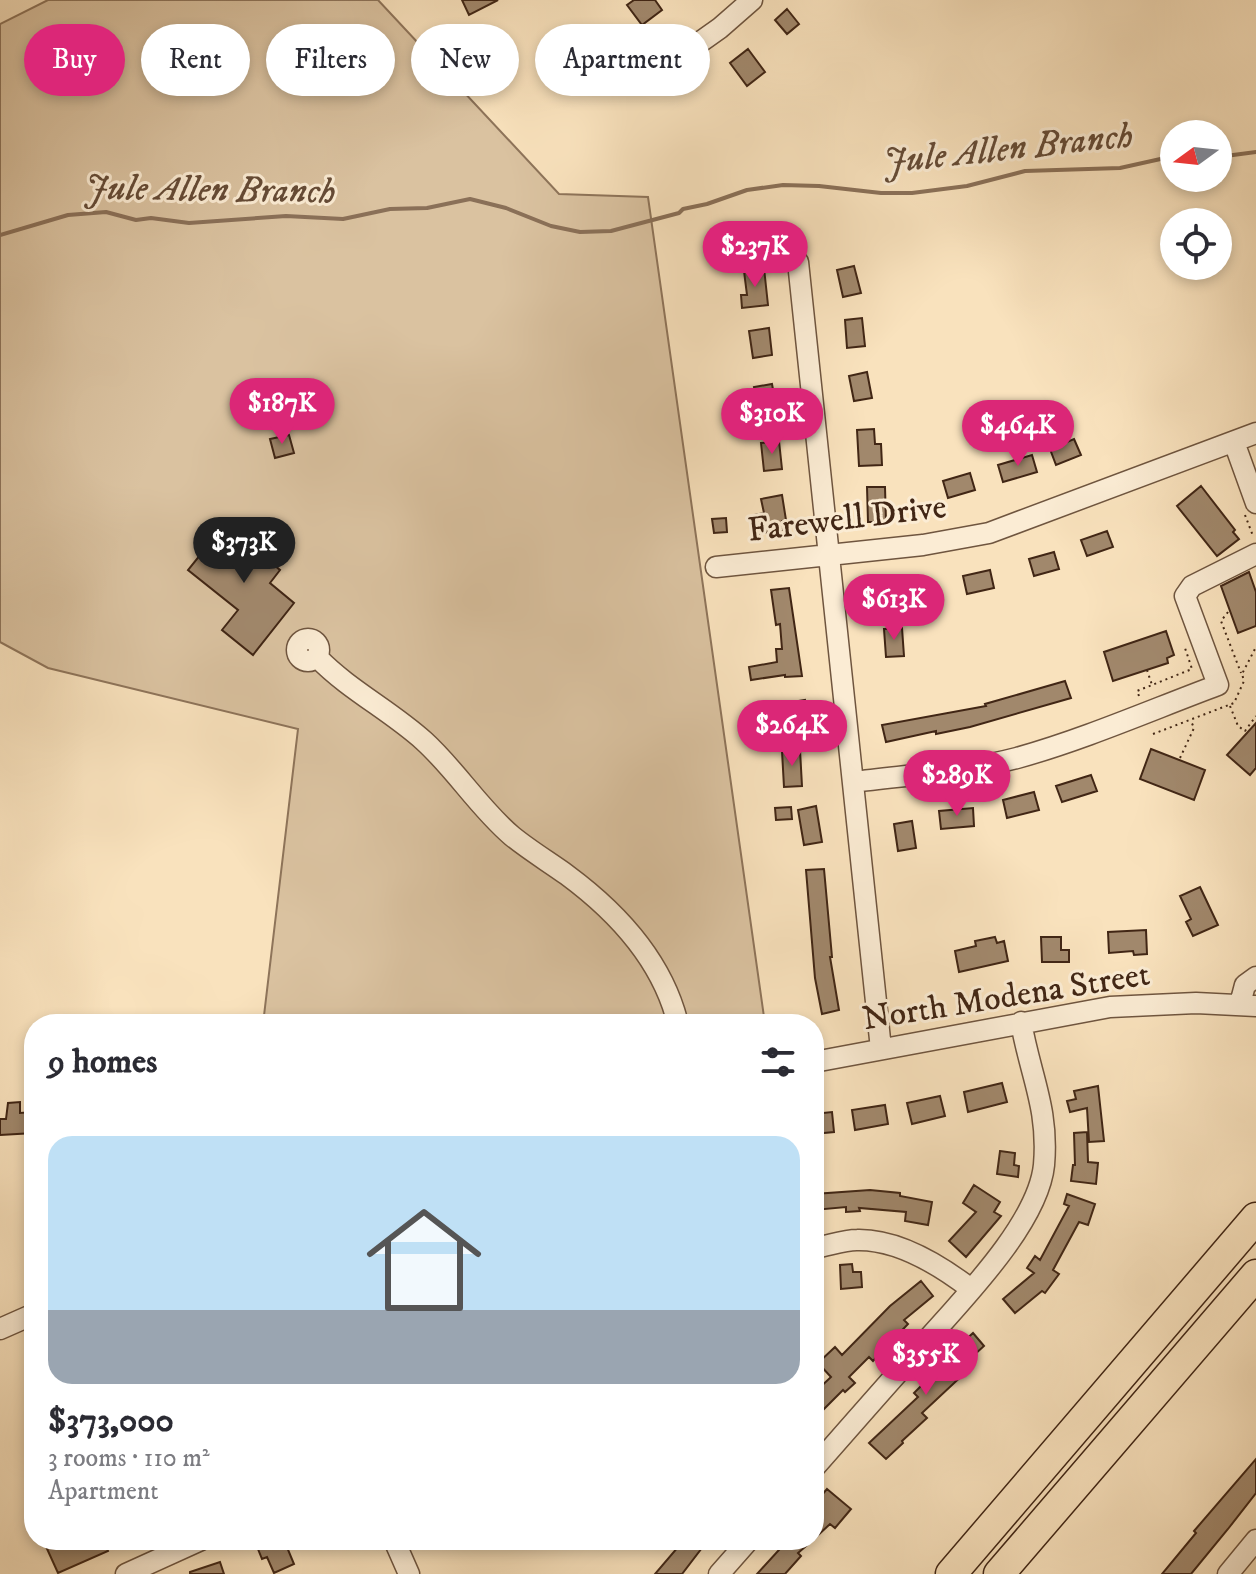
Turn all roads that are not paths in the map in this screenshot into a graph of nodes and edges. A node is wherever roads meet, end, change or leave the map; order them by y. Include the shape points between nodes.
1 (752, 0) edge
2 (710, 35) edge
3 (798, 262) dead end
4 (1256, 433) edge
5 (1234, 442) junction
6 (1256, 503) edge
7 (1256, 554) edge
8 (830, 555) junction
9 (716, 567) dead end
10 (318, 658) dead end
11 (853, 782) junction
12 (1256, 977) edge
13 (1248, 1005) edge
14 (676, 1014) edge
15 (1021, 1022) junction
16 (881, 1049) junction
17 (824, 1060) edge
18 (1256, 1218) edge
19 (824, 1246) edge
20 (1256, 1275) edge
21 (971, 1289) junction
22 (24, 1318) edge
23 (0, 1329) edge
24 (824, 1457) edge
25 (1256, 1540) edge
26 (161, 1550) edge
27 (398, 1550) edge
28 (740, 1550) edge
29 (126, 1574) edge
30 (409, 1574) edge
31 (719, 1574) edge
32 (951, 1574) edge
33 (999, 1574) edge
34 (1228, 1574) edge

1 - 2 street
3 - 8 street
4 - 5 street, Farewell Drive
5 - 6 street
5 - 8 street, Farewell Drive via 989,533
7 - 11 street via 1192,586 1185,596 1218,685 1016,758
8 - 9 street, Farewell Drive
8 - 11 street
10 - 14 street via 425,742 512,836 617,918 659,975
11 - 16 street
12 - 13 street via 1245,985
13 - 15 street, North Modena Street via 1147,1004
15 - 16 street, North Modena Street
15 - 21 street via 1046,1128 1043,1168 1022,1222
16 - 17 street, North Modena Street
18 - 32 highway
19 - 21 street via 858,1240 905,1250
20 - 33 highway
21 - 24 street
22 - 23 street
25 - 34 street
26 - 29 street
27 - 30 street
28 - 31 street

